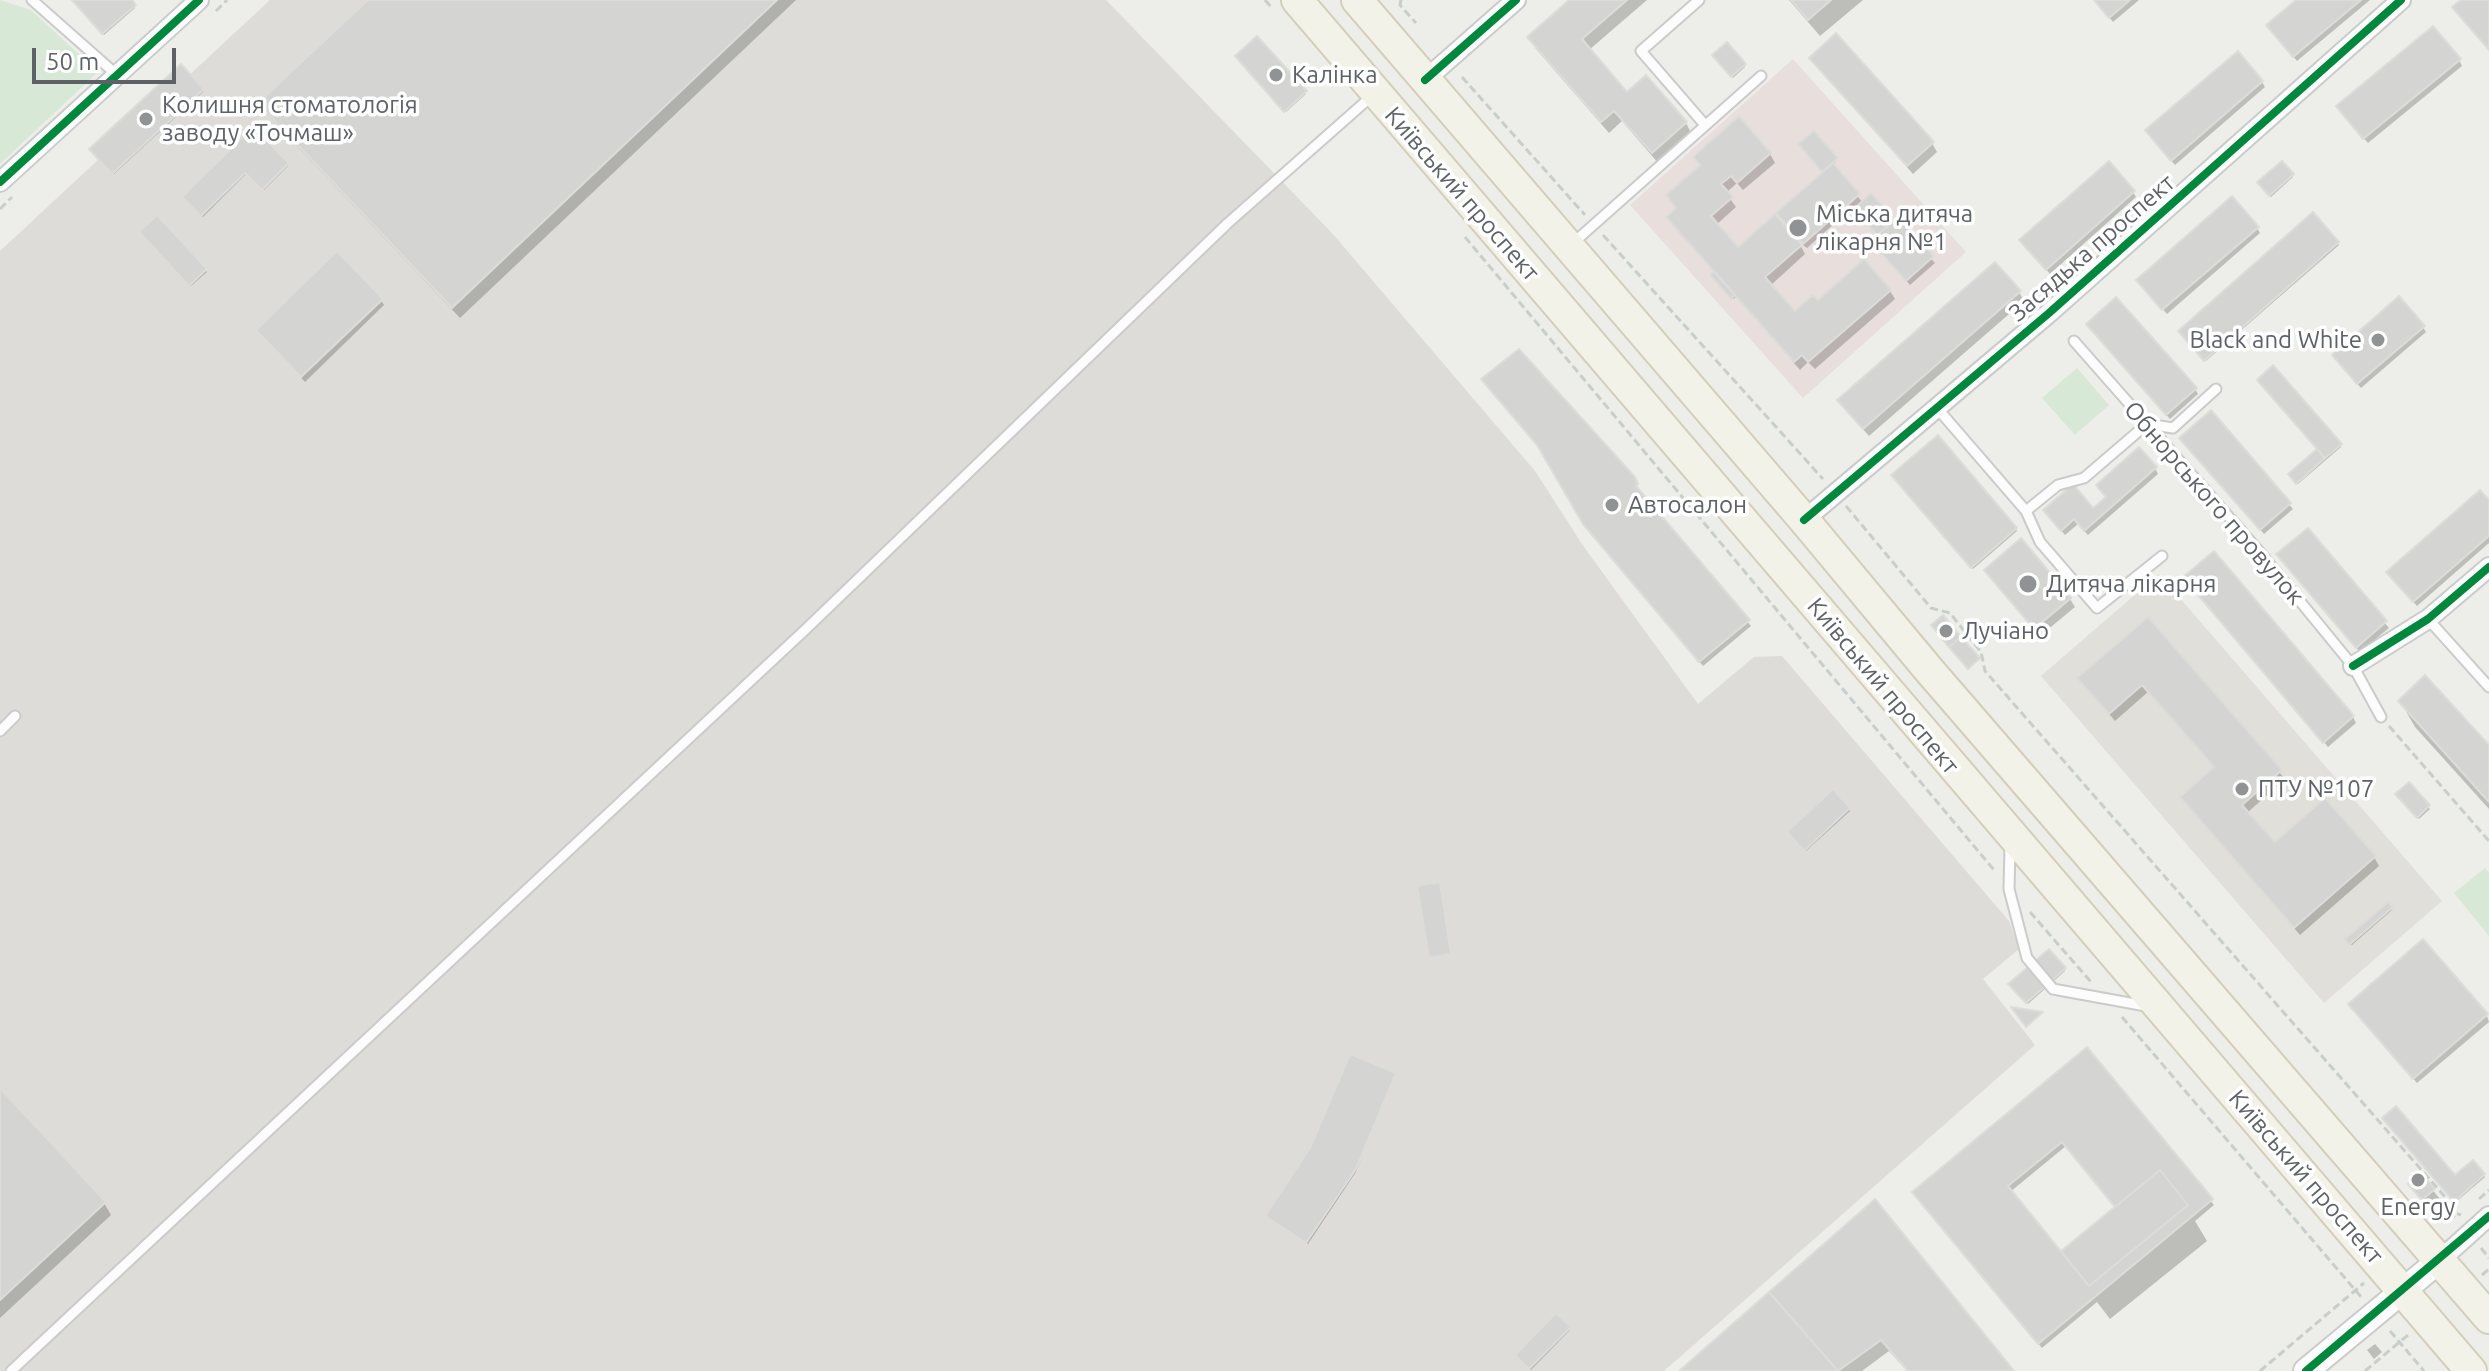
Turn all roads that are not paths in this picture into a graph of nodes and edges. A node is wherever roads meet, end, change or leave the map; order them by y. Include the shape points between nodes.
1 (32, 0) edge
2 (199, 0) edge
3 (1297, 0) edge
4 (1357, 0) edge
5 (1516, 0) edge
6 (1699, 0) edge
7 (2401, 0) edge
8 (1387, 36) junction
9 (1353, 66) junction
10 (117, 75) junction
11 (1761, 76) dead end
12 (1425, 80) junction
13 (1376, 93) junction
14 (1705, 125) junction
15 (1467, 129) junction
16 (1432, 158) junction
17 (0, 182) edge
18 (1568, 247) junction
19 (2074, 341) dead end
20 (2216, 389) dead end
21 (1937, 408) junction
22 (2147, 424) junction
23 (2026, 511) junction
24 (1804, 520) junction
25 (2162, 556) dead end
26 (2489, 567) edge
27 (2428, 619) junction
28 (2353, 666) junction
29 (2489, 687) edge
30 (15, 716) dead end
31 (2381, 717) road end
32 (0, 731) edge
33 (2010, 835) junction
34 (2158, 1008) junction
35 (2489, 1216) edge
36 (2440, 1260) junction
37 (2403, 1290) junction
38 (2489, 1318) edge
39 (11, 1371) edge
40 (2306, 1371) edge
41 (2471, 1371) edge

1 - 10 lane
2 - 10 street
3 - 9 main road, Київський проспект
4 - 8 main road, Київський проспект
5 - 12 street
6 - 14 lane via 1641,51
7 - 21 street, Засядька проспект
8 - 9 main road via 1395,54 1382,72 1367,74
8 - 12 main road, Київський проспект
9 - 13 main road, Київський проспект
10 - 17 street
11 - 14 lane
12 - 15 main road, Київський проспект
13 - 16 main road, Київський проспект
13 - 39 lane via 1228,223 806,629
14 - 18 lane
15 - 16 main road via 1441,123 1432,131
15 - 18 main road, Київський проспект
16 - 33 main road, Київський проспект
18 - 24 main road, Київський проспект
19 - 22 lane, Обнорського провулок
20 - 22 lane via 2173,428
21 - 23 lane
21 - 24 street, Засядька проспект
22 - 23 lane via 2084,478 2058,485
22 - 28 lane, Обнорського провулок
23 - 25 lane via 2040,542 2097,608
24 - 36 main road, Київський проспект
26 - 27 street
27 - 28 street
27 - 29 lane
28 - 31 lane, Обнорського провулок
30 - 32 lane
33 - 34 main road, Київський проспект
33 - 34 lane via 2009,889 2027,958 2053,989
34 - 37 main road, Київський проспект
35 - 36 street
36 - 37 street
36 - 38 main road, Київський проспект
37 - 40 street
37 - 41 main road, Київський проспект

